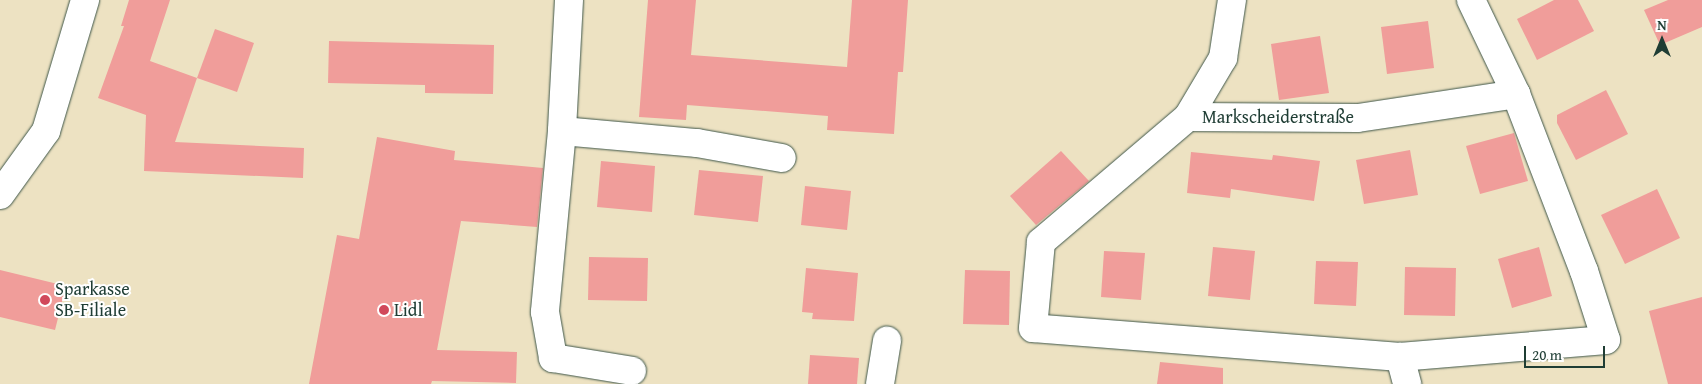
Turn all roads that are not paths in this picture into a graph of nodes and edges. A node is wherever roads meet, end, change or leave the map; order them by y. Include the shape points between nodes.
1 (85, 0) edge
2 (569, 0) edge
3 (1232, 0) edge
4 (1471, 0) edge
5 (1516, 94) junction
6 (1188, 117) junction
7 (562, 131) junction
8 (782, 158) dead end
9 (0, 195) edge
10 (887, 341) dead end
11 (1400, 358) junction
12 (632, 371) dead end
13 (880, 384) edge
14 (1407, 384) edge

1 - 9 street via 46,131
2 - 7 street
3 - 6 street via 1223,58
4 - 5 street
5 - 6 street, Markscheiderstraße via 1358,118
5 - 11 street, Markscheiderstraße via 1584,271 1606,340
6 - 11 street, Markscheiderstraße via 1041,242 1033,328
7 - 8 street via 697,143
7 - 12 street via 544,312 553,358
10 - 13 street
11 - 14 street

